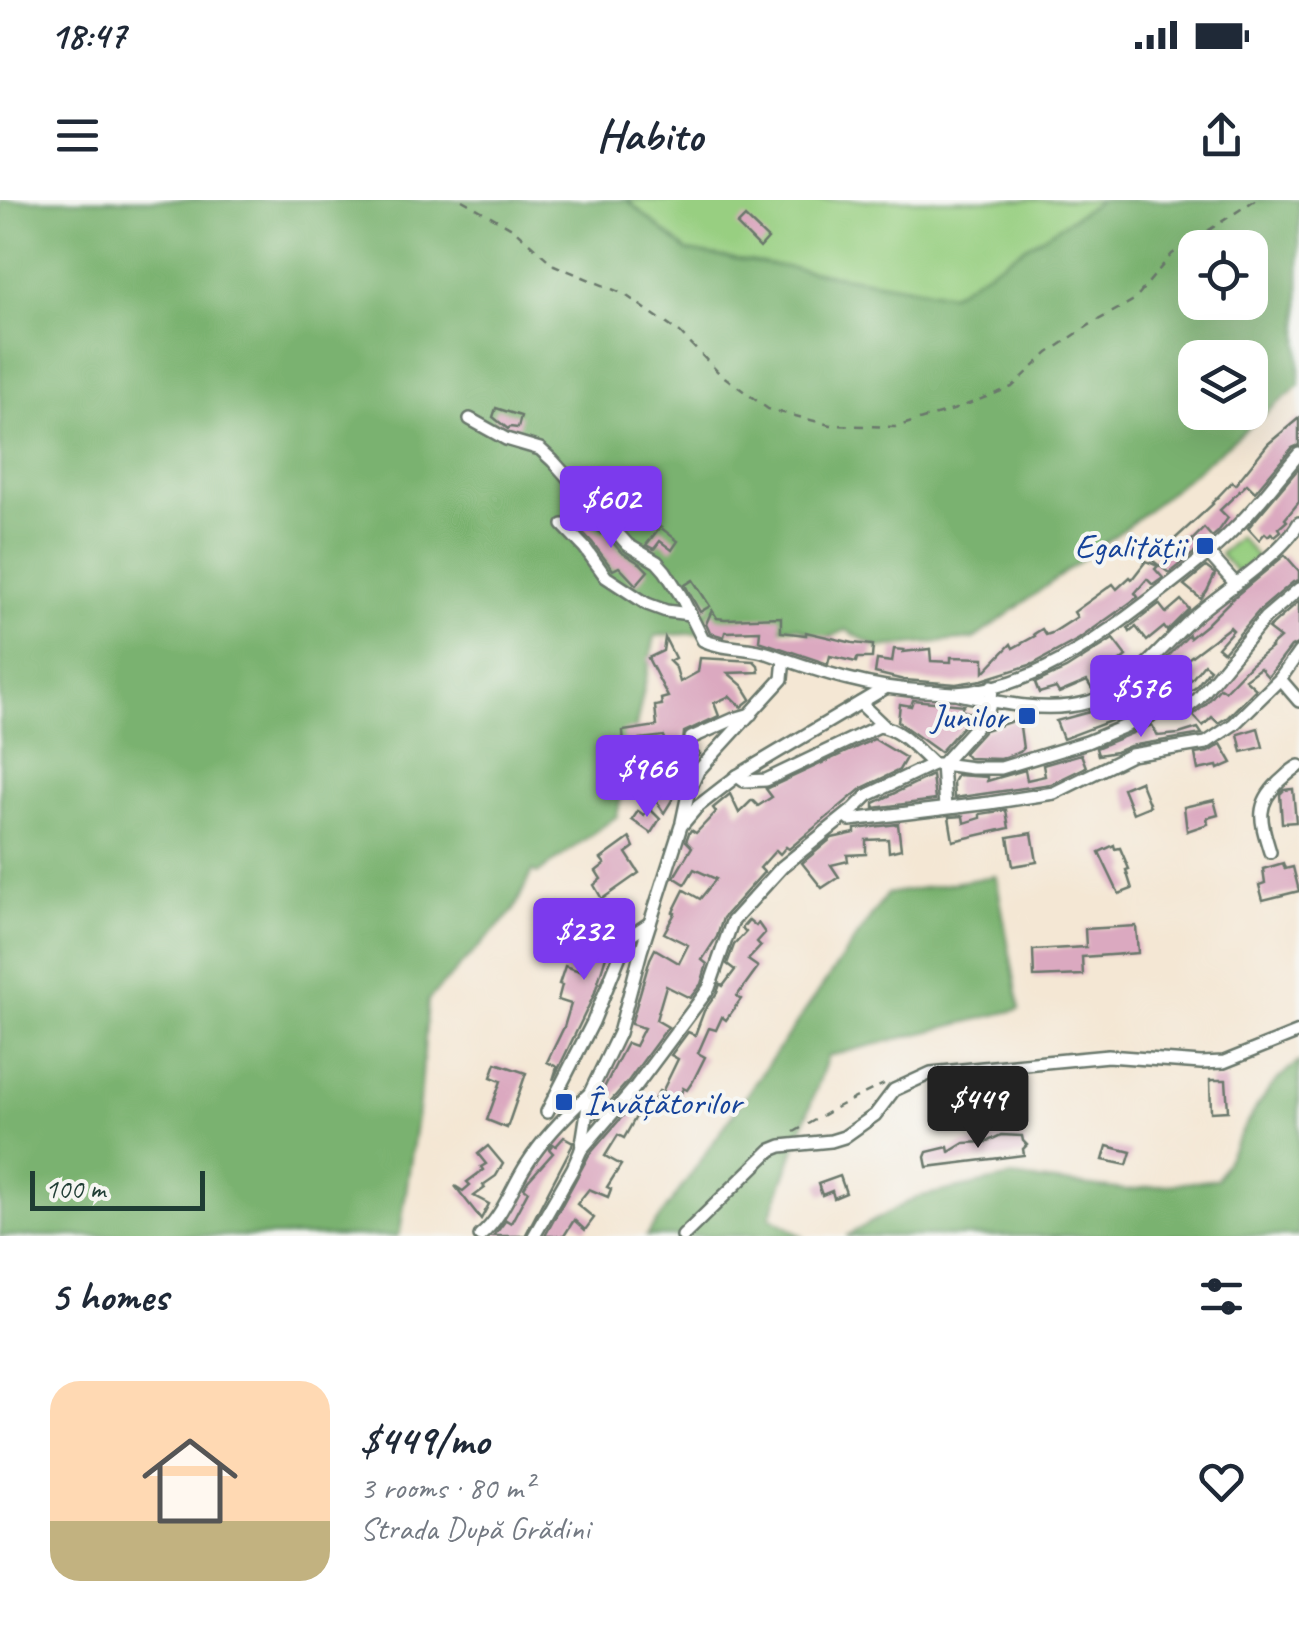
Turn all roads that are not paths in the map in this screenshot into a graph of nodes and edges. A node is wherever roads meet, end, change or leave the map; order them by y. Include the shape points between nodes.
1 (470, 420) dead end
2 (1299, 454) edge
3 (563, 526) dead end
4 (1297, 530) edge
5 (1208, 553) junction
6 (1235, 584) junction
7 (1299, 590) edge
8 (688, 614) junction
9 (1299, 652) edge
10 (784, 659) junction
11 (1280, 679) junction
12 (992, 686) junction
13 (885, 688) junction
14 (955, 693) junction
15 (991, 700) junction
16 (1299, 701) edge
17 (860, 702) junction
18 (751, 714) junction
19 (885, 726) junction
20 (692, 738) dead end
21 (938, 764) junction
22 (1299, 766) edge
23 (737, 776) junction
24 (944, 808) junction
25 (850, 820) dead end
26 (681, 826) junction
27 (1270, 852) dead end
28 (650, 924) junction
29 (1299, 1032) edge
30 (590, 1093) junction
31 (547, 1112) dead end
32 (581, 1150) junction
33 (480, 1236) edge
34 (534, 1236) edge
35 (683, 1236) edge

1 - 8 street via 540,448 628,545 664,570
2 - 5 street
3 - 8 street via 606,577 647,604
4 - 6 street
5 - 6 street
5 - 12 street via 1087,647 1045,670
6 - 15 street via 1103,696 1073,706
7 - 21 street via 1265,618 1188,708 1169,708 1000,768
8 - 10 street via 710,644
9 - 11 street
10 - 13 street
10 - 18 street via 782,679
11 - 16 street
11 - 24 street via 1206,744 1131,755 1054,792
12 - 14 street
12 - 15 street
13 - 14 street
13 - 17 street
14 - 15 street
15 - 21 street via 987,714
17 - 19 street
17 - 23 street
18 - 20 street
18 - 26 street via 698,771
19 - 21 street
19 - 23 street via 766,780
21 - 24 street
21 - 32 street via 868,795 738,914 709,988
22 - 27 street via 1262,803
23 - 26 street
24 - 25 street
26 - 28 street
28 - 30 street via 619,1034
28 - 31 street via 627,938
29 - 35 street via 1224,1062 1108,1056 931,1073 894,1090 844,1137 771,1150
30 - 32 street
30 - 33 street via 540,1145
32 - 34 street

